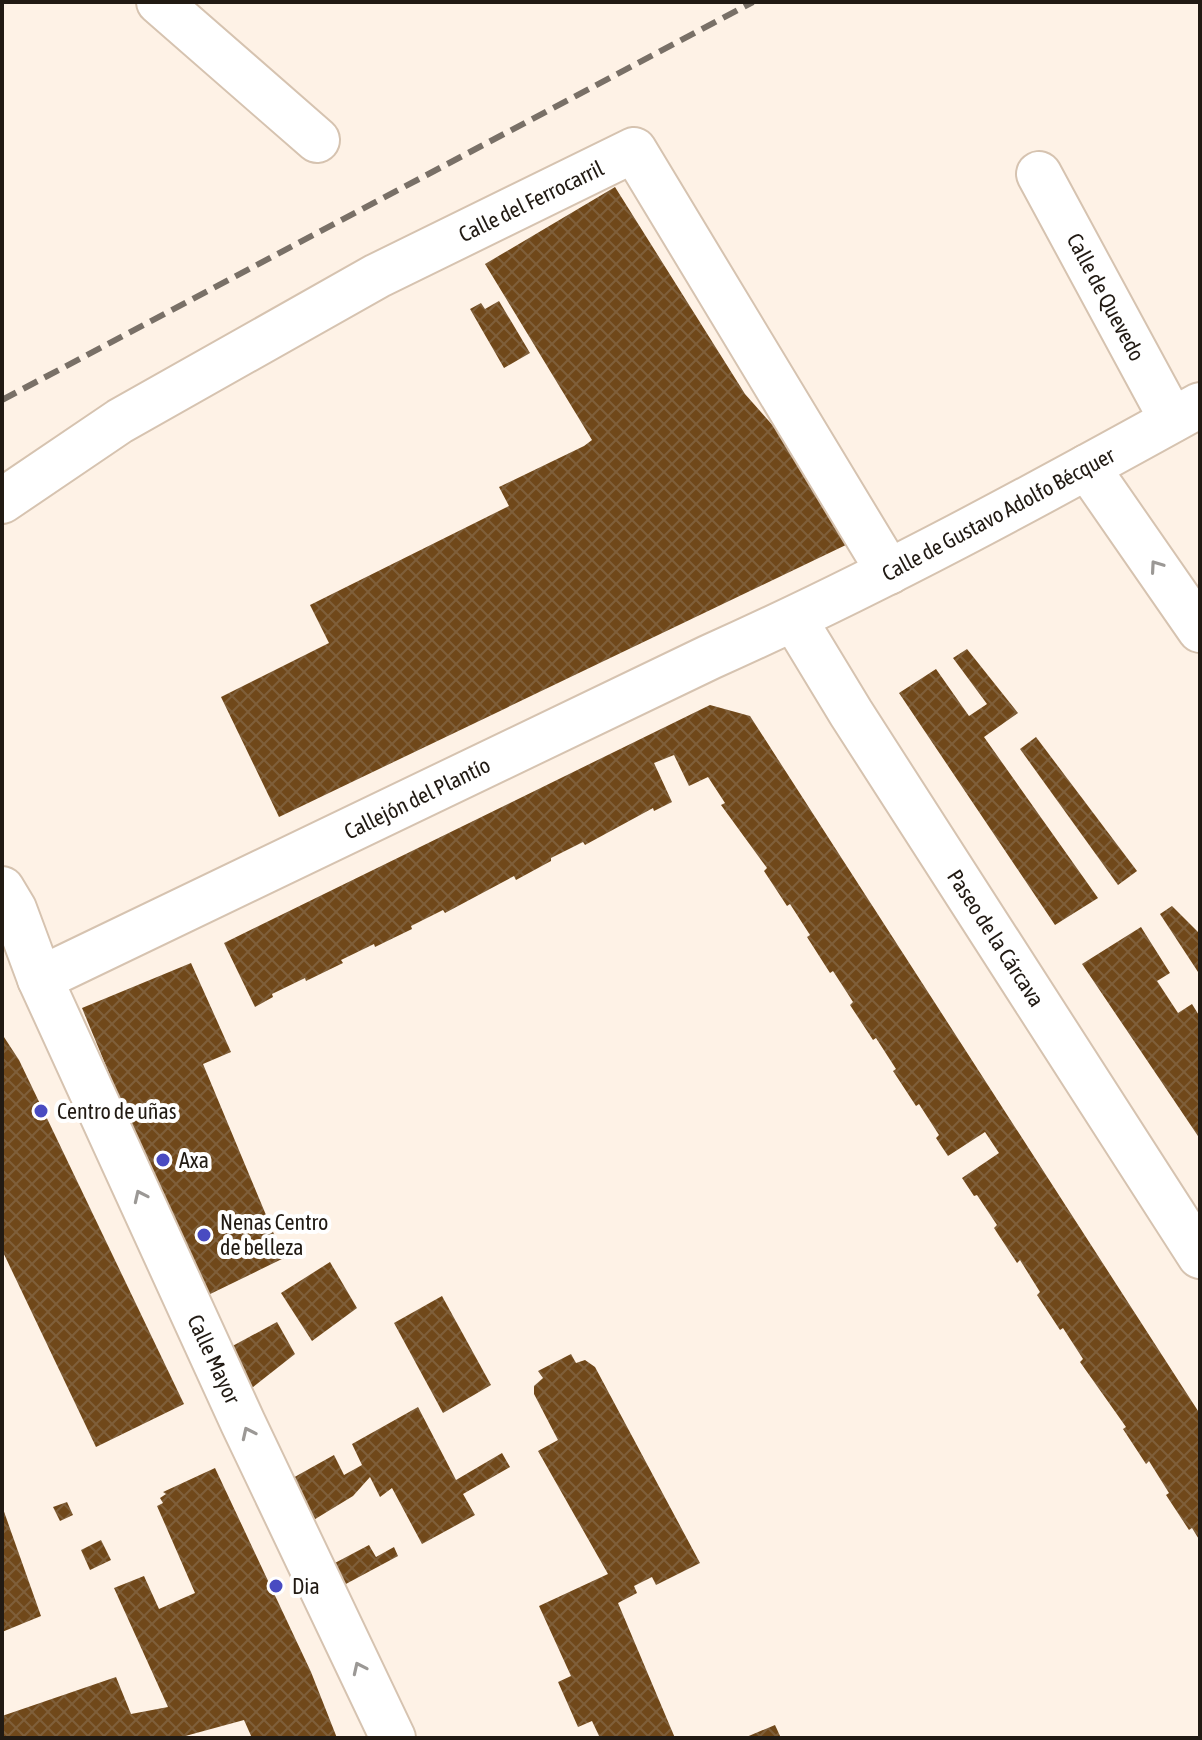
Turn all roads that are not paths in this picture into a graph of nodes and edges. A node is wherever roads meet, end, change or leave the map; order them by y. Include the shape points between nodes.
1 (159, 2) edge
2 (317, 140) dead end
3 (1039, 174) dead end
4 (1186, 412) edge
5 (1087, 467) junction
6 (2, 501) edge
7 (889, 572) junction
8 (794, 619) junction
9 (1200, 630) edge
10 (2, 889) edge
11 (2, 957) edge
12 (40, 979) junction
13 (1200, 1256) edge
14 (393, 1738) edge

1 - 2 street
3 - 4 street, Calle de Quevedo
4 - 5 street, Calle de Gustavo Adolfo Bécquer
5 - 7 street, Calle de Gustavo Adolfo Bécquer
9 -> 5 street
6 - 7 street, Calle del Ferrocarril via 120,421 377,276 634,150
7 - 8 street, Calle de Gustavo Adolfo Bécquer
8 - 12 street, Callejón del Plantío
8 - 13 street, Paseo de la Cárcava
10 - 12 street, Calle Mayor
11 - 12 street
14 -> 12 street, Calle Mayor

